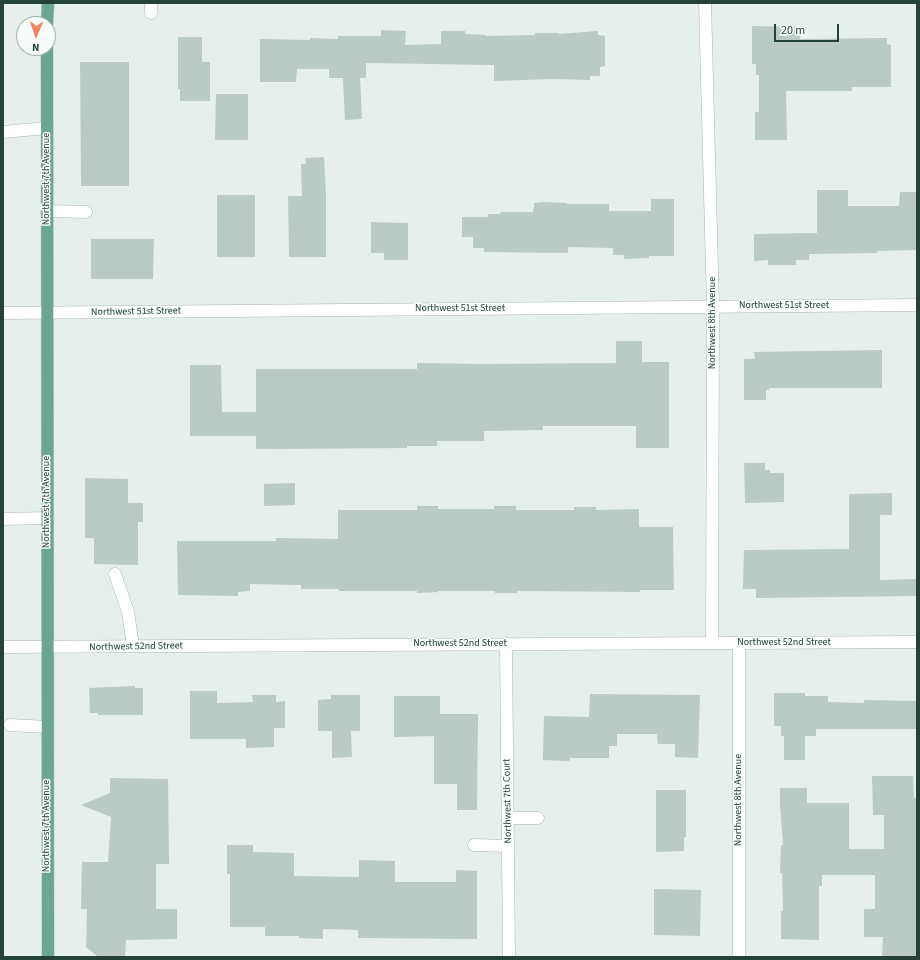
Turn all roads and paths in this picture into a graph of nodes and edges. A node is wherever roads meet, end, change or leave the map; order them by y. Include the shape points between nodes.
1 (48, 3) edge
2 (705, 3) edge
3 (48, 16) edge
4 (47, 56) edge
5 (47, 128) junction
6 (3, 132) edge
7 (47, 211) junction
8 (86, 212) dead end
9 (917, 305) edge
10 (713, 307) junction
11 (3, 313) edge
12 (47, 313) junction
13 (48, 518) junction
14 (3, 519) edge
15 (115, 574) dead end
16 (917, 642) edge
17 (712, 643) junction
18 (739, 643) junction
19 (506, 644) junction
20 (133, 646) junction
21 (3, 647) edge
22 (47, 648) junction
23 (10, 725) dead end
24 (47, 727) junction
25 (508, 818) junction
26 (538, 818) dead end
27 (474, 846) dead end
28 (508, 846) junction
29 (48, 957) edge
30 (509, 957) edge
31 (739, 957) edge

1 - 3 main road
2 - 10 street, Northwest 8th Avenue
4 - 5 main road, Northwest 7th Avenue
5 - 6 street
5 - 7 main road, Northwest 7th Avenue
7 - 8 street
7 - 12 main road, Northwest 7th Avenue
9 - 10 street, Northwest 51st Street
10 - 12 street, Northwest 51st Street
10 - 17 street, Northwest 8th Avenue
11 - 12 street, Northwest 51st Street
12 - 13 main road, Northwest 7th Avenue
13 - 14 street
13 - 22 main road, Northwest 7th Avenue
15 - 20 street via 128,612
16 - 18 street, Northwest 52nd Street
17 - 18 street, Northwest 52nd Street
17 - 19 street, Northwest 52nd Street
18 - 31 street, Northwest 8th Avenue
19 - 20 street, Northwest 52nd Street
19 - 25 street, Northwest 7th Court
20 - 22 street, Northwest 52nd Street
21 - 22 street, Northwest 52nd Street
22 - 24 main road, Northwest 7th Avenue
23 - 24 street
24 - 29 main road, Northwest 7th Avenue
25 - 26 street
25 - 28 street, Northwest 7th Court
27 - 28 street
28 - 30 street, Northwest 7th Court

